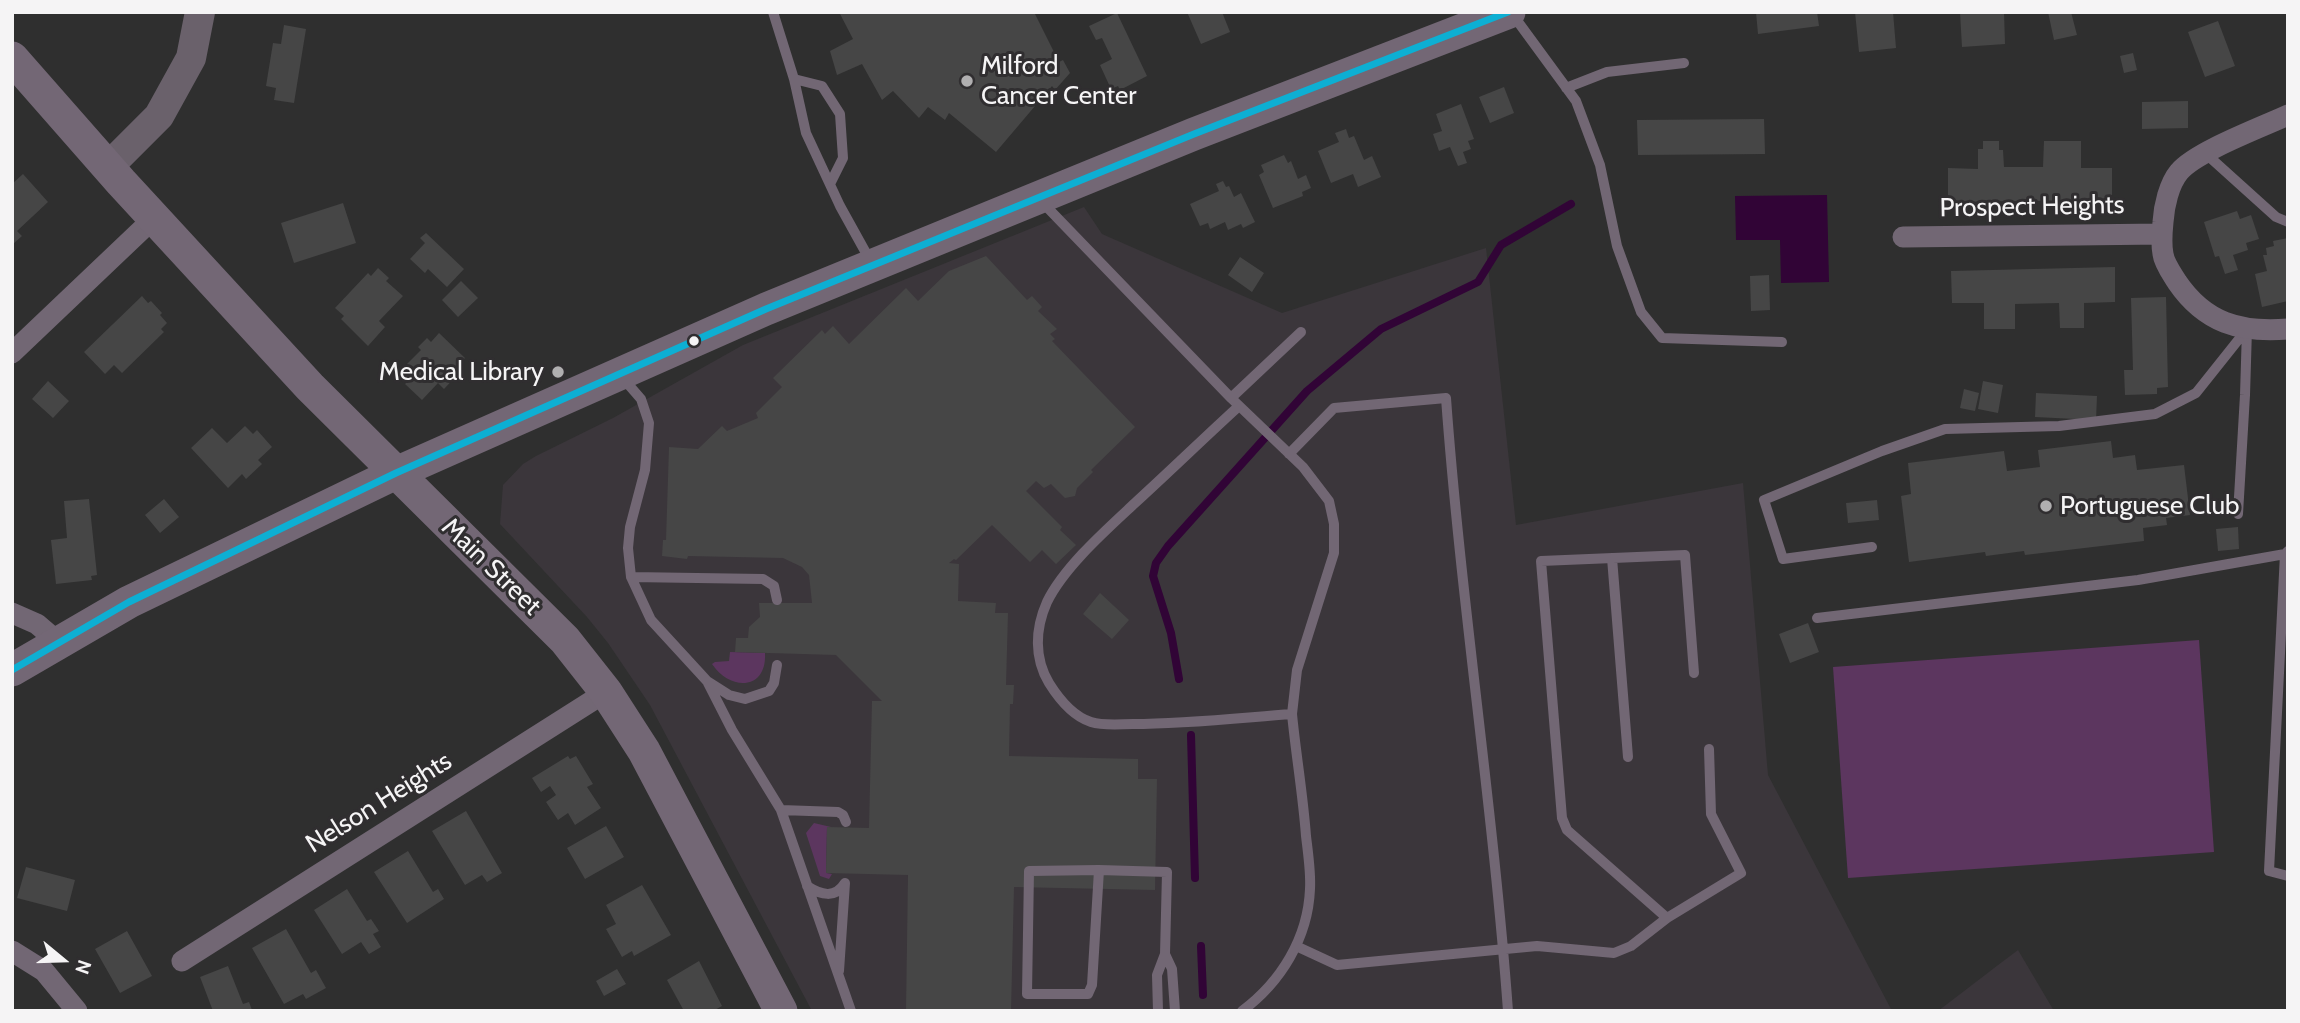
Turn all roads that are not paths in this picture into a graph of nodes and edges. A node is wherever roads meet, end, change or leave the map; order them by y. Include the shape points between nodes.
1 (200, 12) edge
2 (773, 12) edge
3 (1510, 12) edge
4 (12, 58) edge
5 (1684, 63) dead end
6 (794, 79) junction
7 (1566, 88) junction
8 (2288, 115) edge
9 (2205, 153) junction
10 (114, 175) junction
11 (830, 184) junction
12 (1038, 198) junction
13 (154, 218) junction
14 (2288, 222) edge
15 (2162, 234) junction
16 (1903, 237) dead end
17 (872, 265) junction
18 (2247, 329) junction
19 (2288, 329) edge
20 (1301, 332) dead end
21 (1782, 342) dead end
22 (12, 353) edge
23 (620, 374) junction
24 (1231, 397) junction
25 (1239, 406) junction
26 (1290, 454) junction
27 (396, 473) junction
28 (2238, 514) dead end
29 (1872, 547) dead end
30 (2286, 553) edge
31 (1612, 558) junction
32 (631, 577) junction
33 (777, 600) dead end
34 (12, 613) edge
35 (1817, 618) dead end
36 (58, 642) junction
37 (777, 665) dead end
38 (12, 670) edge
39 (1694, 673) dead end
40 (707, 681) junction
41 (606, 692) junction
42 (1292, 714) junction
43 (1709, 749) dead end
44 (1628, 757) dead end
45 (781, 810) junction
46 (846, 822) dead end
47 (1099, 870) junction
48 (2288, 876) edge
49 (807, 886) junction
50 (1667, 918) junction
51 (1296, 946) junction
52 (1503, 949) junction
53 (12, 951) edge
54 (1165, 954) junction
55 (182, 961) dead end
56 (838, 978) junction
57 (77, 1011) edge
58 (781, 1011) edge
59 (851, 1011) edge
60 (1158, 1011) edge
61 (1175, 1011) edge
62 (1242, 1011) edge
63 (1508, 1011) edge

1 - 10 street via 191,58 165,107
2 - 6 lane
3 - 7 lane
3 - 12 main road
4 - 10 main road, Main Street
5 - 7 lane via 1607,72
6 - 11 lane via 806,133
6 - 11 lane via 822,86 840,114 843,158
7 - 21 lane via 1600,165 1617,246 1637,301 1662,338
8 - 9 street, Prospect Heights
9 - 14 lane via 2276,217
9 - 15 street, Prospect Heights via 2180,172 2164,209
10 - 13 main road, Main Street
11 - 17 lane
12 - 17 main road
12 - 24 lane
13 - 22 street
13 - 27 main road, Main Street
15 - 16 street, Prospect Heights
15 - 18 street, Prospect Heights via 2163,256 2188,297 2230,326
17 - 23 main road
18 - 19 street, Prospect Heights
18 - 28 lane
18 - 29 lane via 2196,393 2155,414 2059,426 1945,429 1764,500 1783,559
20 - 24 lane
23 - 27 main road
23 - 32 lane via 641,399 649,423 645,470 628,540
24 - 25 lane
25 - 26 lane
25 - 42 lane via 1096,540 1067,575 1041,619 1038,657 1056,695 1092,722 1150,724
26 - 42 lane via 1329,501 1335,545 1297,670
26 - 52 lane via 1334,408 1446,398
27 - 36 main road via 159,587
27 - 41 main road, Main Street via 545,619
30 - 35 lane via 2138,580
30 - 48 lane via 2269,871
31 - 39 lane via 1685,555
31 - 44 lane
31 - 50 lane via 1541,561 1562,818 1567,830
32 - 33 lane via 763,579 774,586
32 - 40 lane via 651,620
34 - 36 street via 37,624
36 - 38 main road
37 - 40 lane via 769,691 751,698 729,695
40 - 45 lane
41 - 55 street, Nelson Heights
41 - 58 main road, Main Street via 654,770
42 - 51 lane via 1310,888
43 - 50 lane via 1711,814 1741,873
45 - 46 lane via 838,812
45 - 49 lane
47 - 47 lane via 1088,994 1027,995 1029,871
47 - 54 lane via 1167,872
49 - 56 lane
49 - 56 lane via 829,895 845,883
50 - 52 lane via 1631,946 1614,953 1537,946
51 - 52 lane via 1337,965
51 - 62 lane via 1263,995
52 - 63 lane
53 - 57 street via 48,975
54 - 60 lane via 1157,975
54 - 61 lane
56 - 59 lane

